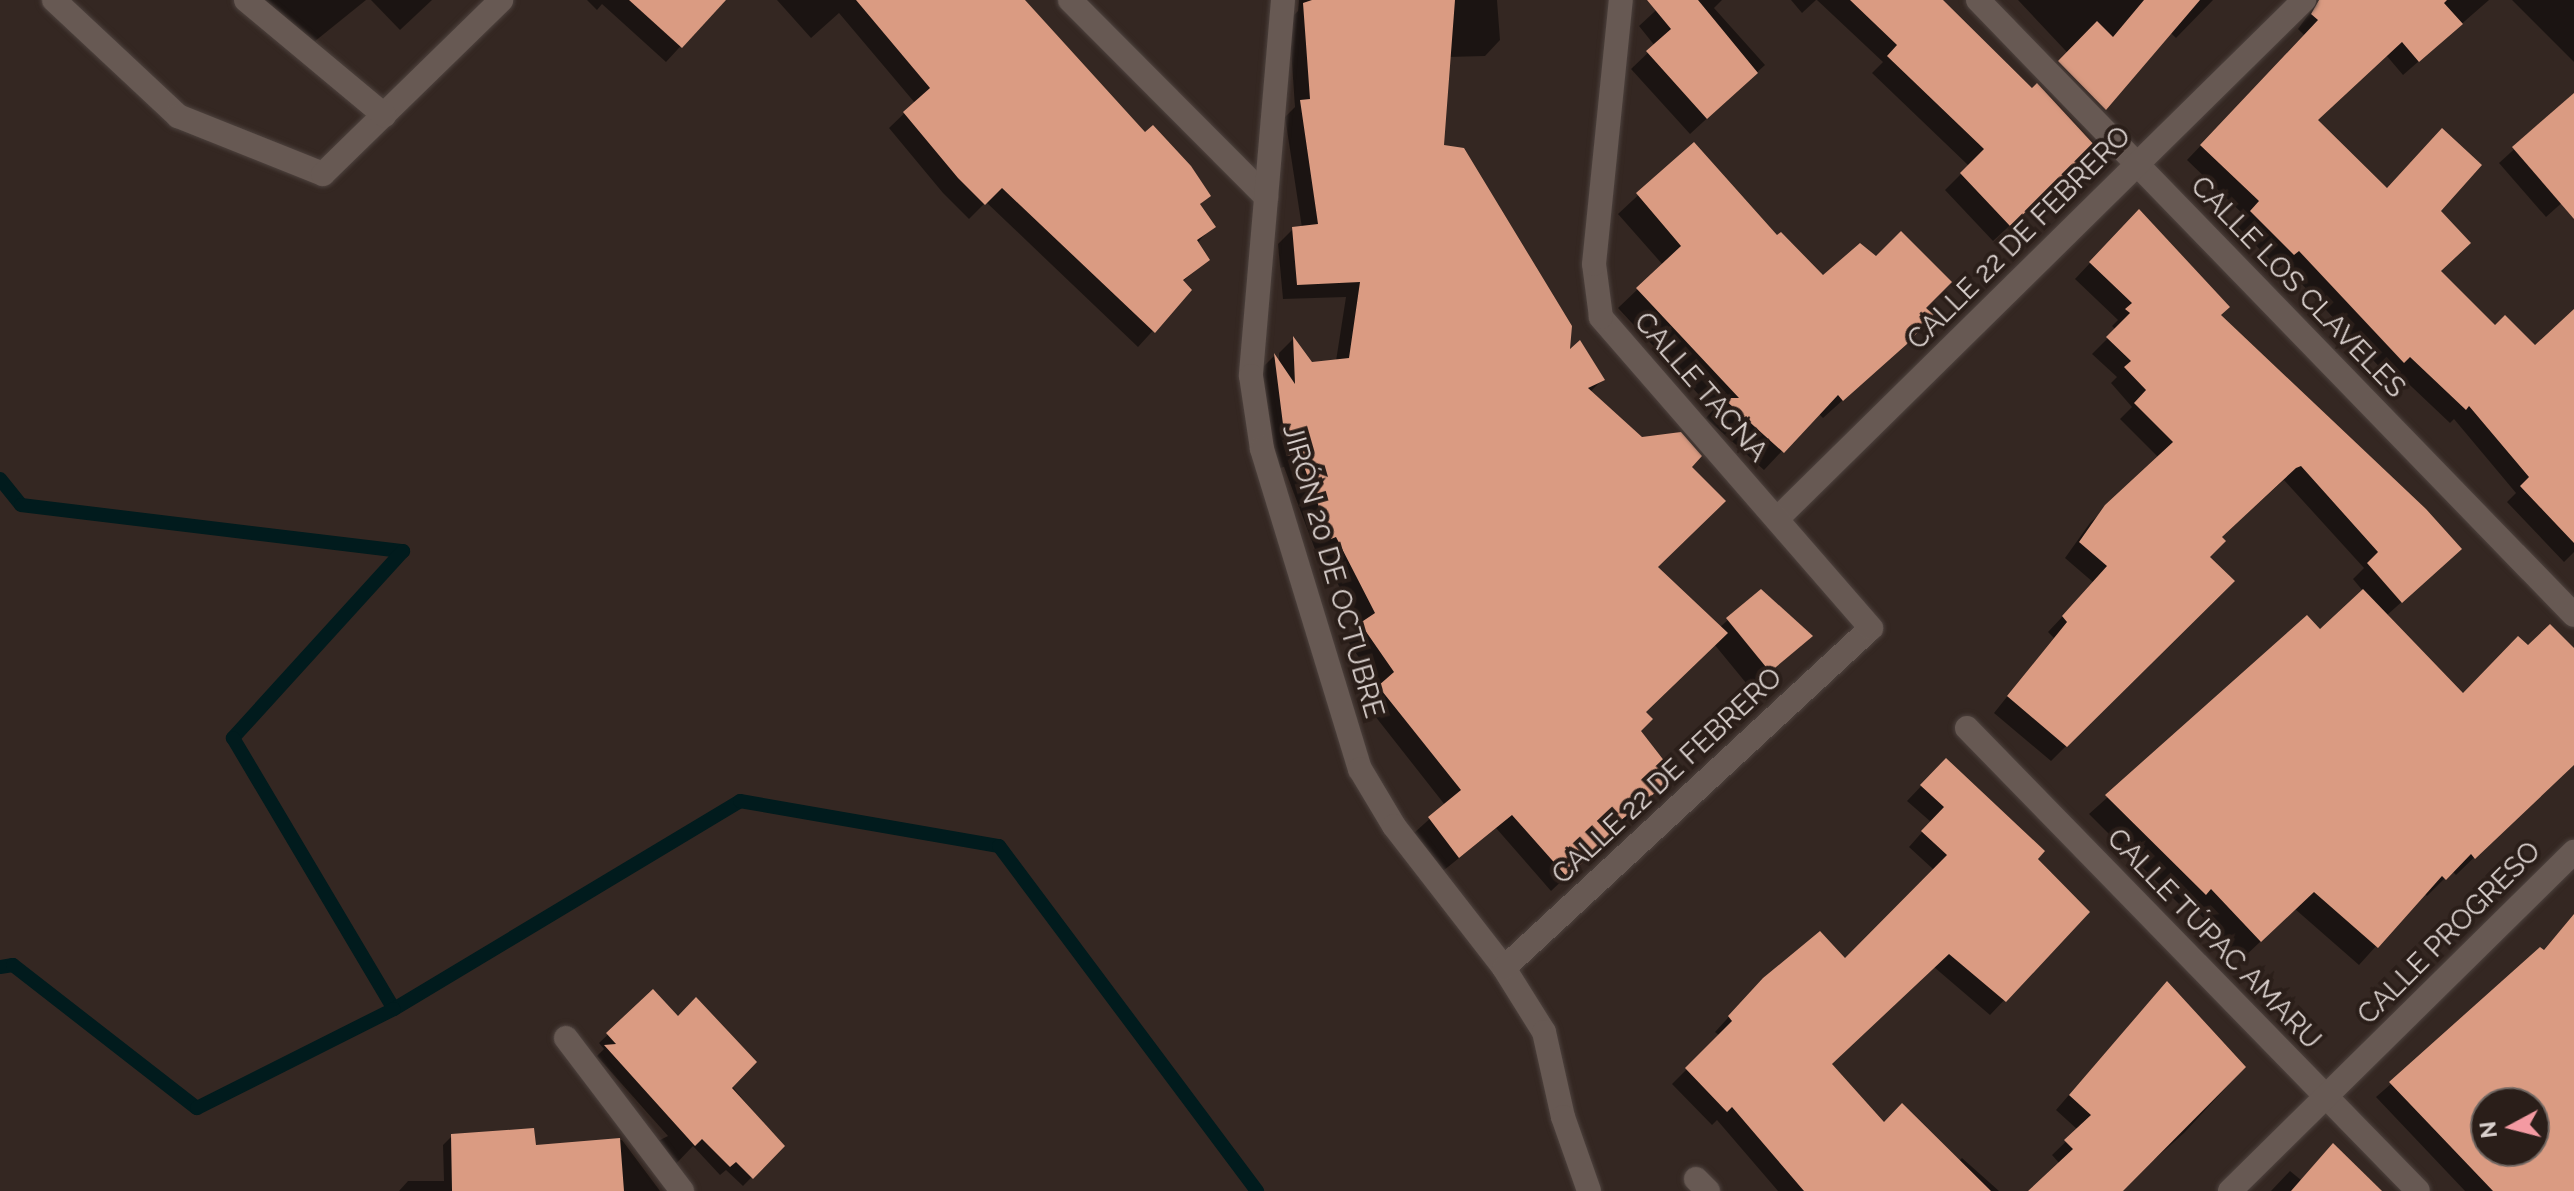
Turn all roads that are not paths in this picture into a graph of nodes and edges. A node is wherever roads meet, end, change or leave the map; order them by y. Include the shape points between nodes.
1 (54, 0) edge
2 (246, 0) edge
3 (501, 0) edge
4 (1070, 0) edge
5 (1283, 0) edge
6 (1621, 0) edge
7 (1978, 0) edge
8 (2304, 0) edge
9 (384, 115) junction
10 (2137, 164) junction
11 (1266, 197) junction
12 (1777, 519) junction
13 (2574, 615) edge
14 (1871, 628) joint
15 (1967, 728) dead end
16 (2574, 852) edge
17 (1504, 968) junction
18 (566, 1038) dead end
19 (2326, 1096) junction
20 (682, 1191) edge
21 (1589, 1191) edge
22 (2230, 1191) edge
23 (2418, 1191) edge

1 - 9 street via 178,116 323,174
2 - 9 street
3 - 9 street
4 - 11 street
5 - 11 street, JIRÓN 20 DE OCTUBRE
6 - 12 street, CALLE TACNA via 1594,264 1601,317
7 - 10 street, CALLE LOS CLAVELES
8 - 10 street, CALLE 22 DE FEBRERO
10 - 12 street, CALLE 22 DE FEBRERO
10 - 13 street, CALLE LOS CLAVELES
11 - 17 street, JIRÓN 20 DE OCTUBRE via 1251,376 1262,449 1360,769 1394,826
12 - 14 street, CALLE TACNA
14 - 17 street, CALLE 22 DE FEBRERO
15 - 19 street, CALLE TÚPAC AMARU
16 - 19 street, CALLE PROGRESO
17 - 21 street, JIRÓN 20 DE OCTUBRE via 1544,1032 1563,1117
18 - 20 street
19 - 22 street, CALLE PROGRESO
19 - 23 street, CALLE TÚPAC AMARU

